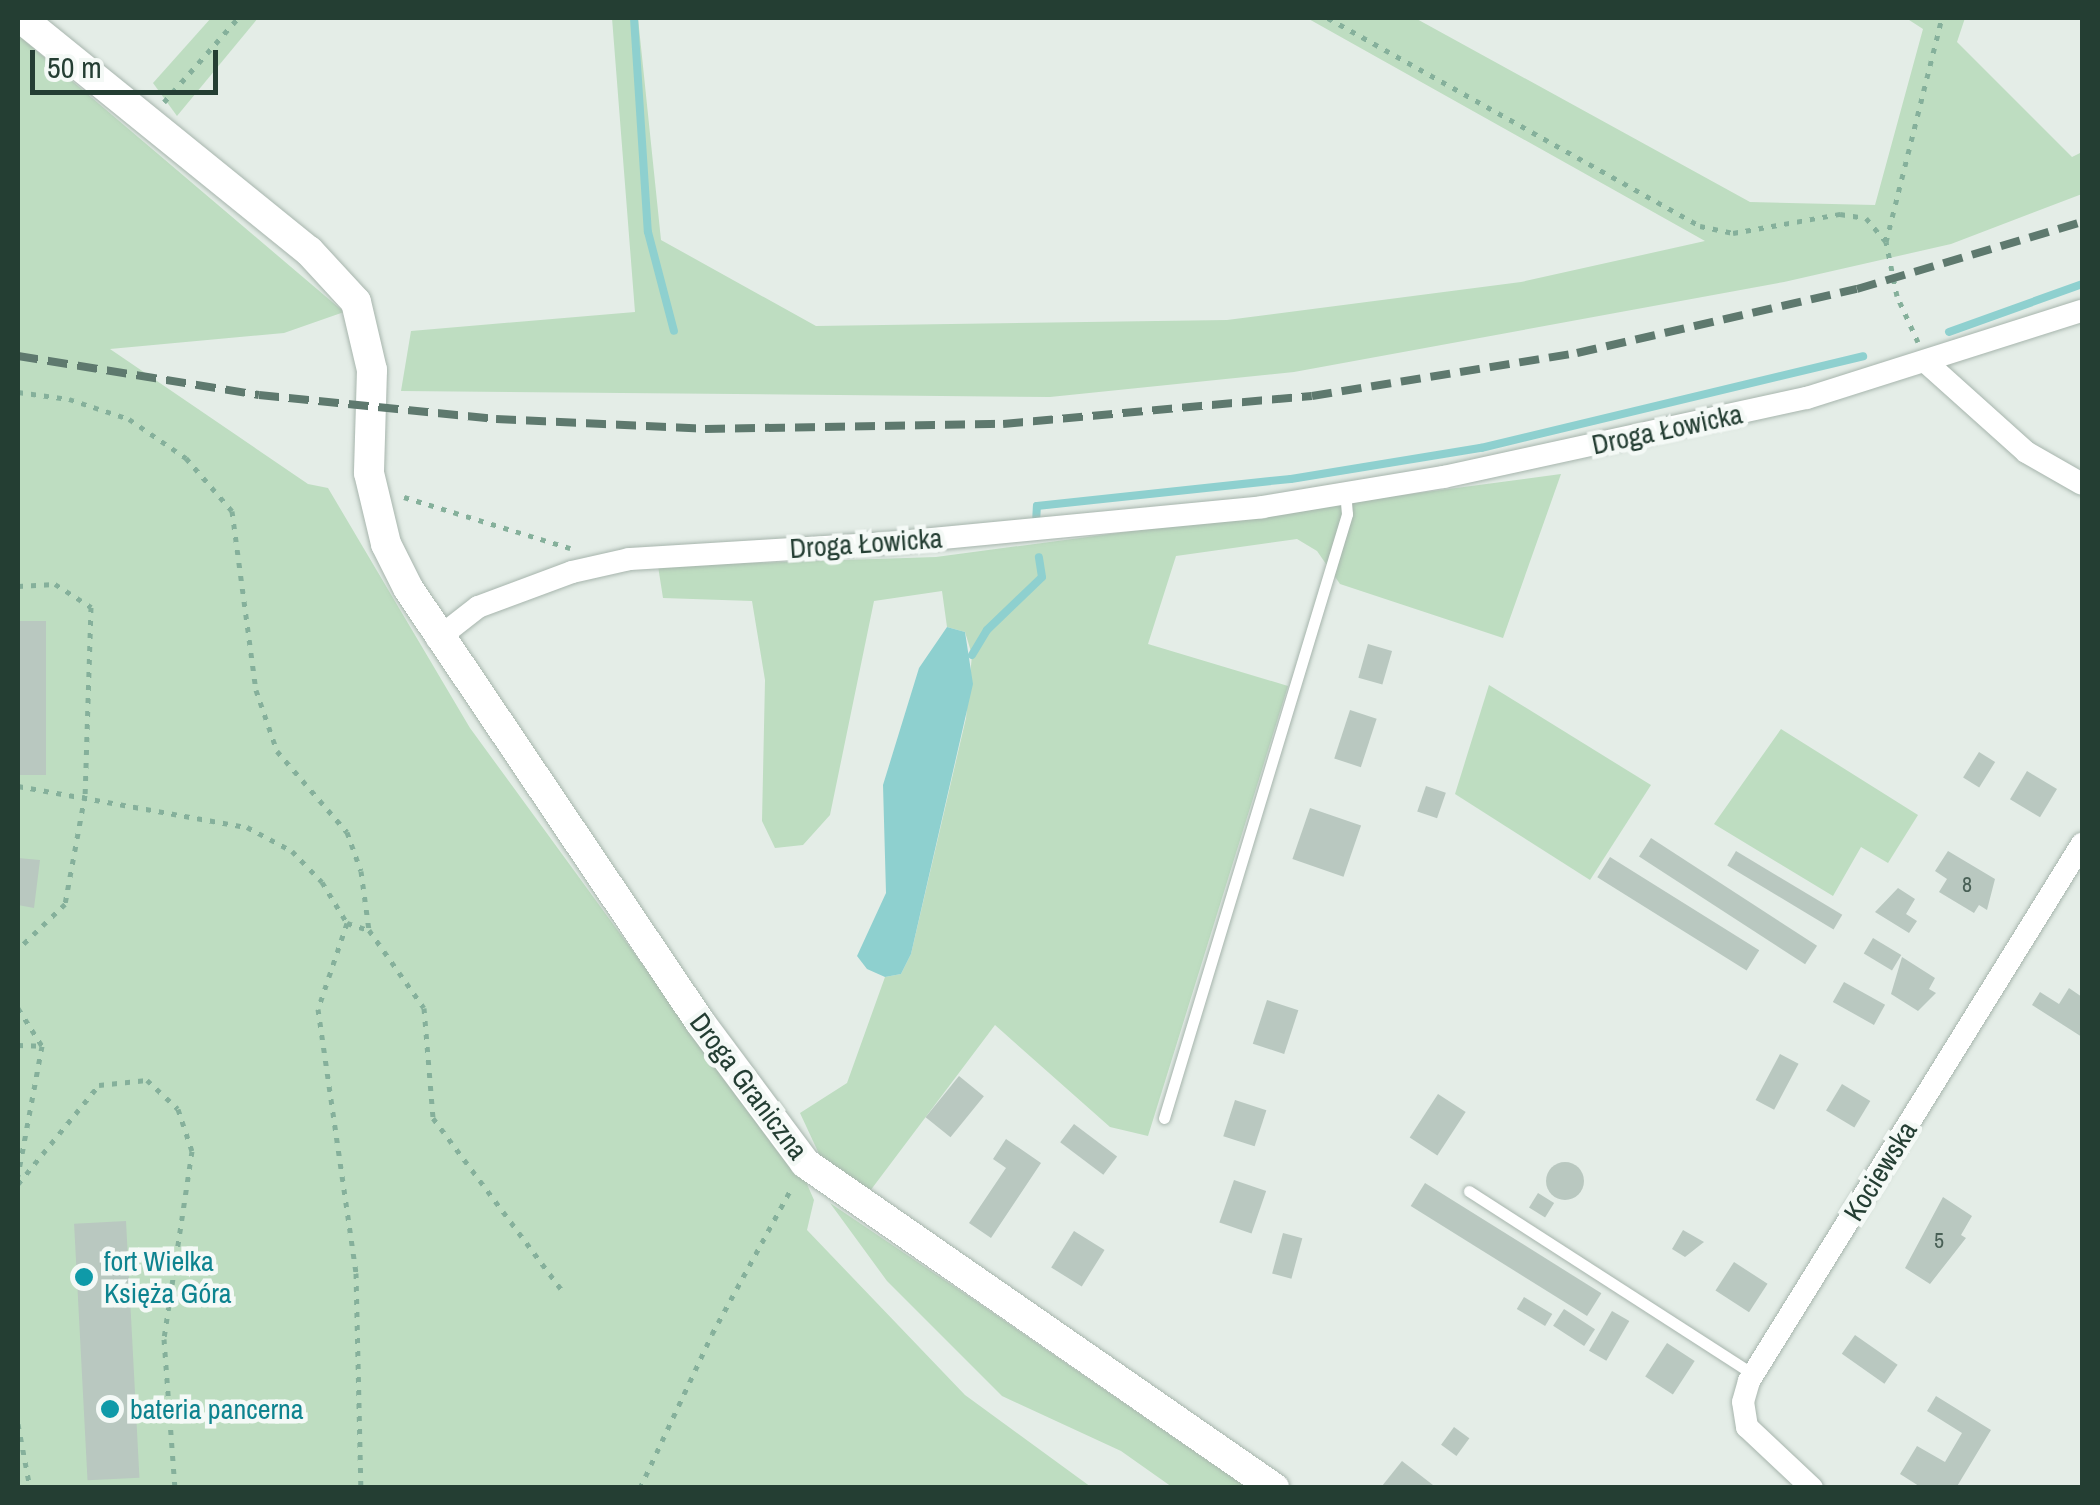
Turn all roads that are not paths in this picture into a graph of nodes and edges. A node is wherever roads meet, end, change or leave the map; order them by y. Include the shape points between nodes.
1 (21, 18) edge
2 (2082, 311) edge
3 (1928, 364) junction
4 (2082, 484) edge
5 (1345, 493) junction
6 (438, 638) junction
7 (2082, 844) edge
8 (1164, 1118) dead end
9 (1469, 1191) dead end
10 (1753, 1374) junction
11 (1274, 1488) edge
12 (1812, 1488) edge

1 - 6 street via 309,252 356,302 372,370 369,473 386,544
2 - 3 street, Droga Łowicka
3 - 4 street via 2026,452
3 - 5 street, Droga Łowicka via 1807,398
5 - 6 street, Droga Łowicka via 891,543 630,559 572,572 478,607
5 - 8 lane via 1341,533
6 - 11 street, Droga Graniczna via 700,1022 806,1163
7 - 10 street, Kociewska
9 - 10 lane
10 - 12 street, Kociewska via 1742,1402 1747,1426

